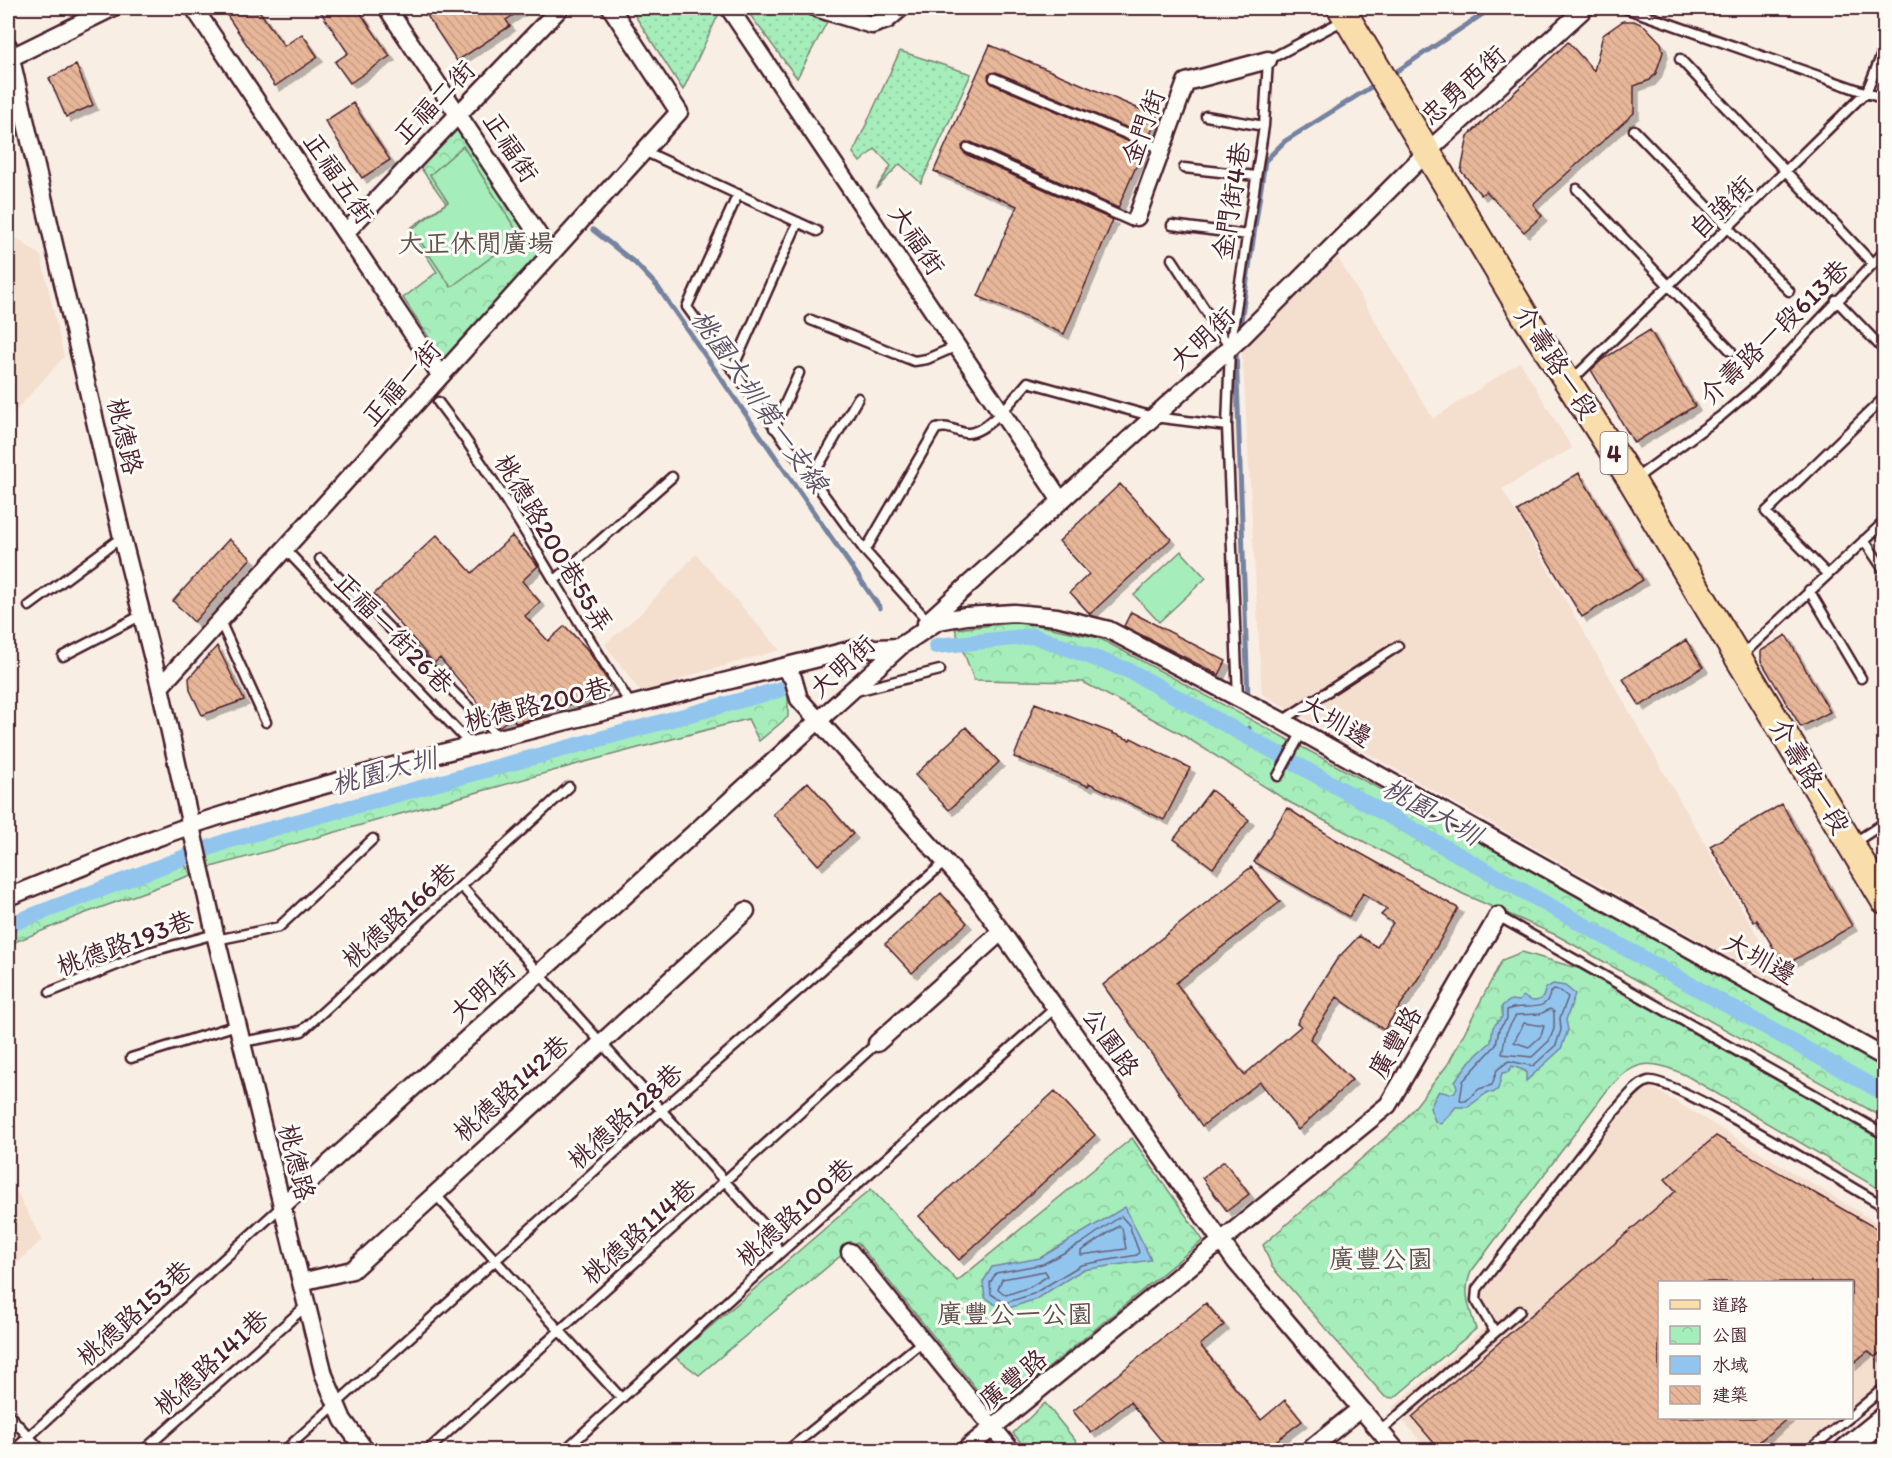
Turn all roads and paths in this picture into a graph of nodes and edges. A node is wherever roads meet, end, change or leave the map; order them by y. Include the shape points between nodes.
1 (112, 8) edge
2 (195, 8) edge
3 (387, 8) edge
4 (560, 8) edge
5 (611, 8) edge
6 (729, 8) edge
7 (816, 8) edge
8 (901, 8) edge
9 (1585, 8) edge
10 (1625, 8) edge
11 (1344, 13) edge
12 (1884, 49) edge
13 (9, 52) edge
14 (1680, 59) dead end
15 (1268, 60) junction
16 (994, 78) dead end
17 (1867, 91) junction
18 (1884, 99) edge
19 (458, 113) junction
20 (1206, 116) dead end
21 (1264, 126) junction
22 (1634, 130) dead end
23 (968, 148) dead end
24 (1163, 149) junction
25 (644, 151) junction
26 (1427, 152) junction
27 (1184, 168) dead end
28 (1785, 173) junction
29 (1256, 176) junction
30 (1577, 189) dead end
31 (738, 194) junction
32 (1137, 217) joint
33 (798, 222) junction
34 (1172, 225) dead end
35 (1729, 228) junction
36 (817, 231) dead end
37 (345, 233) junction
38 (1248, 235) junction
39 (1884, 252) edge
40 (551, 254) junction
41 (1172, 259) dead end
42 (1873, 264) junction
43 (1669, 287) junction
44 (1790, 291) dead end
45 (1836, 300) junction
46 (811, 320) dead end
47 (1235, 344) junction
48 (957, 345) junction
49 (1884, 350) edge
50 (1731, 351) dead end
51 (732, 370) junction
52 (799, 373) dead end
53 (441, 376) junction
54 (1570, 382) junction
55 (858, 398) dead end
56 (1884, 398) edge
57 (438, 402) dead end
58 (1001, 414) junction
59 (1154, 417) junction
60 (1227, 426) junction
61 (774, 428) junction
62 (672, 477) dead end
63 (811, 479) junction
64 (1632, 481) junction
65 (1061, 501) junction
66 (1884, 522) edge
67 (122, 537) junction
68 (1864, 540) junction
69 (285, 549) junction
70 (865, 551) junction
71 (320, 559) dead end
72 (1884, 570) edge
73 (1827, 574) junction
74 (554, 581) junction
75 (1809, 590) junction
76 (29, 606) dead end
77 (142, 615) junction
78 (220, 621) junction
79 (928, 621) junction
80 (1398, 646) dead end
81 (899, 647) junction
82 (63, 656) dead end
83 (1739, 658) junction
84 (783, 667) junction
85 (940, 670) dead end
86 (1861, 678) dead end
87 (160, 687) junction
88 (849, 692) junction
89 (1238, 698) junction
90 (632, 707) junction
91 (1282, 721) junction
92 (266, 722) dead end
93 (819, 722) junction
94 (1299, 738) junction
95 (501, 739) junction
96 (472, 746) junction
97 (1278, 776) dead end
98 (569, 787) dead end
99 (1884, 823) edge
100 (192, 832) junction
101 (373, 839) dead end
102 (1851, 844) junction
103 (945, 862) junction
104 (462, 887) junction
105 (8, 897) edge
106 (1884, 900) edge
107 (746, 911) dead end
108 (1498, 916) joint
109 (1001, 932) junction
110 (216, 937) junction
111 (540, 973) junction
112 (50, 992) dead end
113 (1056, 1008) junction
114 (237, 1025) junction
115 (601, 1041) junction
116 (242, 1042) junction
117 (877, 1043) joint
118 (1884, 1057) edge
119 (131, 1058) dead end
120 (662, 1110) junction
121 (1884, 1134) edge
122 (725, 1181) junction
123 (434, 1193) junction
124 (282, 1206) junction
125 (1884, 1206) edge
126 (1221, 1241) junction
127 (850, 1252) dead end
128 (779, 1254) junction
129 (497, 1260) junction
130 (301, 1282) junction
131 (307, 1305) junction
132 (1520, 1311) dead end
133 (560, 1331) junction
134 (1495, 1332) junction
135 (923, 1341) junction
136 (1884, 1388) edge
137 (621, 1398) junction
138 (336, 1405) junction
139 (1360, 1409) junction
140 (8, 1414) edge
141 (1853, 1414) edge
142 (1846, 1419) edge
143 (1884, 1419) edge
144 (993, 1427) junction
145 (1380, 1431) junction
146 (28, 1437) junction
147 (14, 1450) edge
148 (41, 1450) edge
149 (144, 1450) edge
150 (285, 1450) edge
151 (365, 1450) edge
152 (428, 1450) edge
153 (565, 1450) edge
154 (788, 1450) edge
155 (965, 1450) edge
156 (1011, 1450) edge
157 (1309, 1450) edge
158 (1396, 1450) edge
159 (1809, 1450) edge
160 (1846, 1450) edge

1 - 13 street
2 - 37 street, 正福五街
3 - 19 street, 正福街
4 - 19 street, 正福二街
5 - 25 street, 正福一街 via 680,112
6 - 48 street, 大福街
7 - 8 street via 872,26
9 - 26 street, 忠勇西街
10 - 17 lane
11 - 15 lane, 金門街
11 - 26 main road, 介壽路一段 / 4
12 - 17 lane, 自強街
13 - 67 street, 桃德路
14 - 28 lane
15 - 21 lane, 金門街4巷
15 - 24 street, 金門街 via 1186,82
16 - 24 lane
17 - 18 lane
17 - 28 lane, 自強街
19 - 37 street, 正福二街
19 - 40 street, 正福街
20 - 21 lane
21 - 29 lane, 金門街4巷
22 - 35 lane
23 - 32 lane via 1131,220
24 - 32 street, 金門街
25 - 31 lane
25 - 40 street, 正福一街
26 - 47 street, 大明街
26 - 54 main road, 介壽路一段 / 4 via 1524,314
27 - 29 lane
28 - 35 lane, 自強街
28 - 42 lane
29 - 38 lane, 金門街4巷
30 - 43 lane
31 - 33 lane
31 - 51 lane via 687,307
33 - 36 lane
33 - 51 lane
34 - 38 lane
35 - 43 lane, 自強街
35 - 44 lane
37 - 53 street, 正福五街
38 - 47 lane, 金門街4巷
39 - 42 lane, 介壽路一段613巷
40 - 53 street, 正福一街
41 - 47 lane
42 - 45 lane, 介壽路一段613巷
43 - 50 lane
43 - 54 lane, 自強街
45 - 49 lane
45 - 64 lane, 介壽路一段613巷 via 1762,381
46 - 48 lane via 914,361
47 - 59 street, 大明街
47 - 60 lane, 金門街4巷
48 - 58 street, 大福街
51 - 61 lane
52 - 61 lane
53 - 69 street, 正福一街
54 - 64 main road, 介壽路一段 / 4
55 - 63 lane
56 - 73 lane via 1766,512
57 - 74 lane, 桃德路200巷55弄 via 471,444
58 - 59 lane via 1028,382
58 - 65 street, 大福街
58 - 70 lane via 973,432 945,426 936,429
59 - 60 lane
59 - 65 street, 大明街
60 - 89 lane, 金門街4巷
61 - 63 lane
62 - 74 lane
63 - 70 lane
64 - 83 main road, 介壽路一段 / 4
65 - 79 street, 大明街
66 - 68 lane
67 - 76 lane
67 - 77 street, 桃德路
68 - 72 lane
68 - 73 lane
69 - 78 street, 正福一街
69 - 96 lane, 正福一街26巷
70 - 79 lane
71 - 95 lane
73 - 75 lane
74 - 90 lane, 桃德路200巷55弄
75 - 83 lane
75 - 86 lane
77 - 82 lane
77 - 87 street, 桃德路
78 - 87 street, 正福一街
78 - 92 lane
79 - 81 street, 大明街
80 - 91 lane
81 - 84 street, 桃德路200巷 via 854,649
81 - 88 street, 大明街
81 - 89 street, 大圳邊 via 938,621 1014,613 1057,617 1108,630
83 - 102 main road, 介壽路一段 / 4
84 - 90 street, 桃德路200巷
84 - 93 street, 公園路 via 793,678 799,699
85 - 88 lane
87 - 100 street, 桃德路
88 - 93 street, 大明街
89 - 91 street, 大圳邊
90 - 95 street, 桃德路200巷
91 - 94 street, 大圳邊
93 - 103 street, 公園路
93 - 111 street, 大明街
94 - 97 lane
94 - 118 street, 大圳邊
95 - 96 street, 桃德路200巷
96 - 100 street, 桃德路200巷 via 245,808
98 - 104 lane, 桃德路166巷
99 - 102 lane
100 - 105 street, 桃德路200巷
100 - 110 street, 桃德路
101 - 110 lane, 桃德路193巷 via 279,927
102 - 106 main road, 介壽路一段 / 4
103 - 109 street, 公園路
103 - 120 lane, 桃德路128巷
104 - 111 lane
104 - 116 lane, 桃德路166巷 via 302,1031
107 - 115 street, 桃德路142巷
108 - 121 lane, 廣豐路
108 - 126 street, 廣豐路 via 1388,1105
109 - 113 street, 公園路
109 - 117 street
110 - 112 lane, 桃德路193巷 via 149,952
110 - 114 street, 桃德路
111 - 115 lane
111 - 124 street, 大明街
113 - 126 street, 公園路
113 - 128 lane, 桃德路100巷
114 - 116 street, 桃德路
114 - 119 lane
115 - 120 lane
115 - 123 street, 桃德路142巷
116 - 124 street, 桃德路
117 - 122 lane, 桃德路114巷
120 - 122 lane
120 - 129 lane, 桃德路128巷
122 - 128 lane via 772,1234
122 - 133 lane, 桃德路114巷
123 - 129 lane
123 - 130 street, 桃德路142巷 via 352,1270
124 - 130 street, 桃德路
124 - 146 lane, 桃德路153巷
125 - 134 lane via 1700,1100 1660,1081 1649,1080 1614,1112 1477,1289 1476,1300
126 - 139 street, 公園路
126 - 144 street, 廣豐路
127 - 135 street
128 - 137 lane, 桃德路100巷
129 - 133 lane
129 - 138 lane, 桃德路128巷
130 - 131 street, 桃德路
131 - 138 street, 桃德路 via 324,1375
131 - 149 lane, 桃德路141巷
132 - 134 lane
133 - 137 lane
133 - 152 lane, 桃德路114巷
134 - 145 lane
135 - 144 street
135 - 154 lane
136 - 141 lane
137 - 153 lane, 桃德路100巷
138 - 150 lane, 桃德路128巷
138 - 151 street, 桃德路
139 - 145 street, 公園路
139 - 157 street
140 - 146 lane
142 - 159 lane
143 - 160 street
144 - 155 street, 廣豐路
144 - 156 street
145 - 158 street, 公園路
146 - 147 lane, 桃德路153巷
146 - 148 lane

